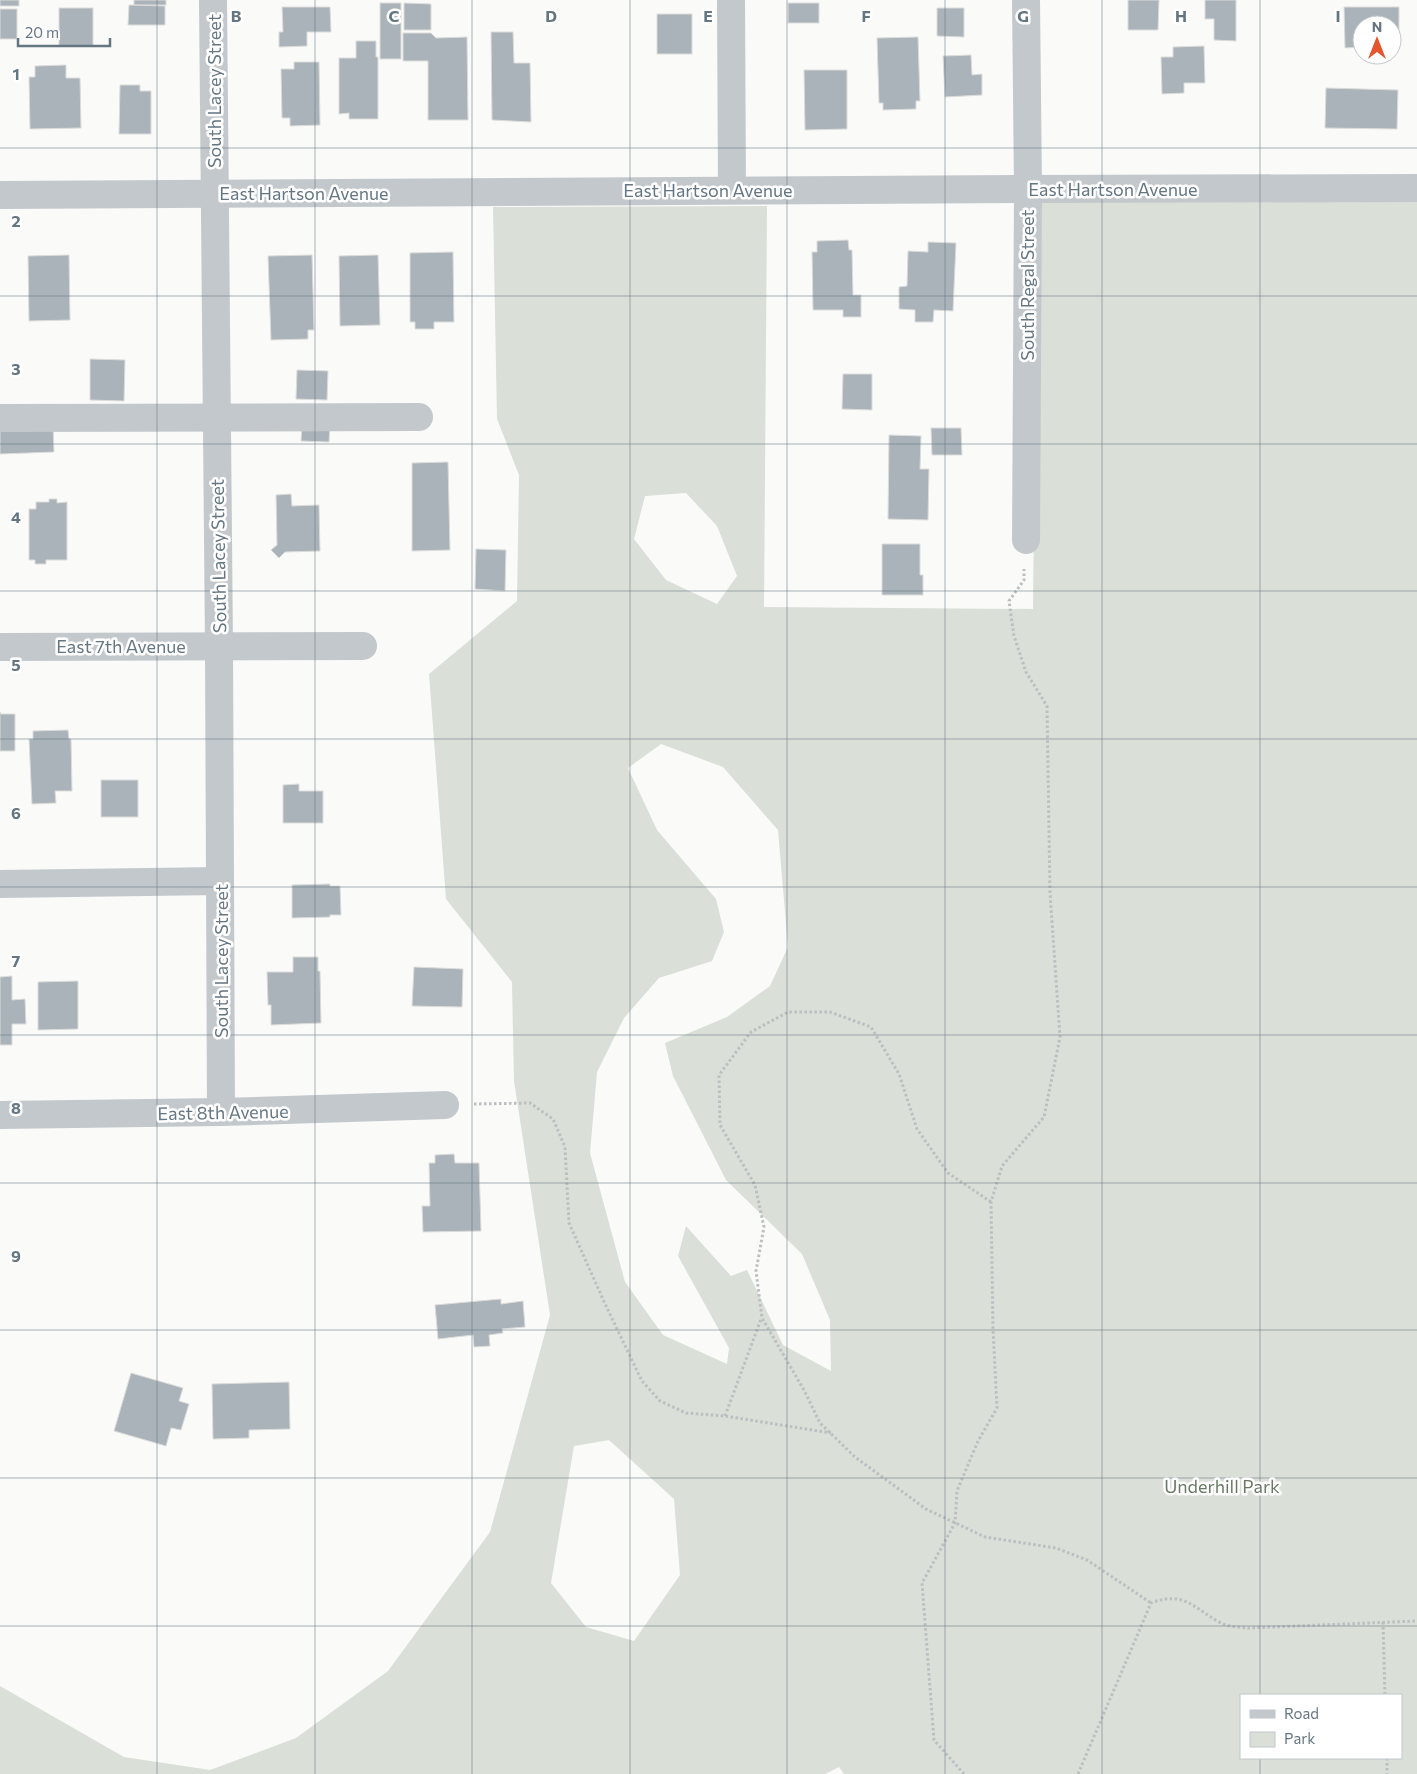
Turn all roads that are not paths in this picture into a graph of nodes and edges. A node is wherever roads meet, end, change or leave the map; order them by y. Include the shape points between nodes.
1 (213, 0) edge
2 (731, 0) edge
3 (1026, 0) edge
4 (1417, 188) edge
5 (1028, 189) junction
6 (732, 190) junction
7 (215, 193) junction
8 (0, 195) edge
9 (217, 417) junction
10 (419, 417) dead end
11 (0, 418) edge
12 (1026, 540) road end
13 (219, 646) junction
14 (363, 646) dead end
15 (0, 647) edge
16 (220, 880) junction
17 (0, 884) edge
18 (445, 1105) road end
19 (221, 1112) junction
20 (0, 1116) edge

1 - 7 street, South Lacey Street
2 - 6 street
3 - 5 street, South Regal Street
4 - 5 street, East Hartson Avenue
5 - 6 street, East Hartson Avenue
5 - 12 street, South Regal Street
6 - 7 street, East Hartson Avenue
7 - 8 street, East Hartson Avenue
7 - 9 street, South Lacey Street
9 - 10 street
9 - 11 street
9 - 13 street, South Lacey Street
13 - 14 street, East 7th Avenue
13 - 15 street, East 7th Avenue
13 - 16 street, South Lacey Street
16 - 17 street
16 - 19 street, South Lacey Street
18 - 19 street, East 8th Avenue
19 - 20 street, East 8th Avenue

